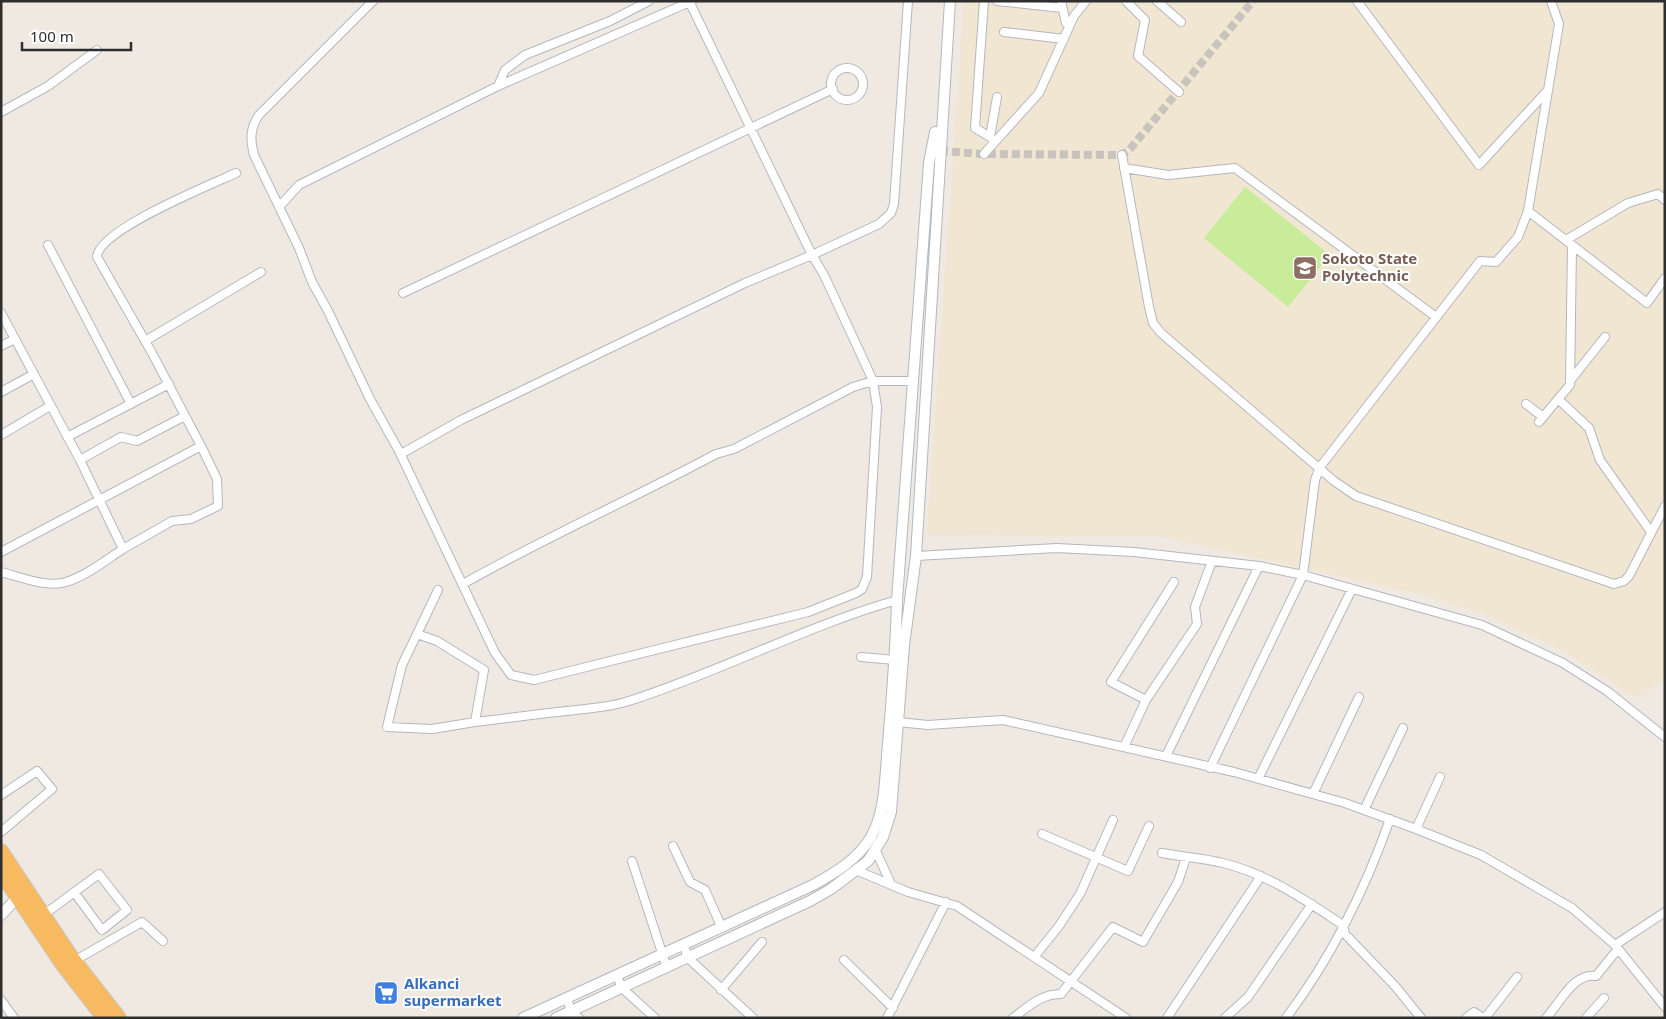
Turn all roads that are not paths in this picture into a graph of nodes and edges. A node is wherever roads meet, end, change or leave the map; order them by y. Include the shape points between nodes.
1 (373, 1) edge
2 (650, 1) edge
3 (908, 1) edge
4 (950, 1) edge
5 (984, 1) edge
6 (997, 1) edge
7 (1086, 1) edge
8 (1126, 1) edge
9 (1157, 1) edge
10 (1357, 1) edge
11 (1551, 1) edge
12 (690, 2) edge
13 (1061, 4) edge
14 (1181, 22) dead end
15 (1070, 25) junction
16 (1004, 32) dead end
17 (1064, 39) junction
18 (97, 50) dead end
19 (498, 86) junction
20 (833, 89) junction
21 (1548, 90) junction
22 (1179, 92) dead end
23 (943, 94) junction
24 (997, 97) dead end
25 (1, 112) edge
26 (751, 129) junction
27 (992, 140) junction
28 (984, 154) dead end
29 (1122, 155) dead end
30 (1124, 168) junction
31 (236, 174) dead end
32 (1665, 200) edge
33 (279, 207) junction
34 (1528, 211) junction
35 (1569, 242) junction
36 (48, 244) dead end
37 (812, 256) junction
38 (261, 272) dead end
39 (1665, 278) edge
40 (403, 293) dead end
41 (1, 313) edge
42 (1436, 318) junction
43 (1605, 337) dead end
44 (15, 339) junction
45 (145, 341) junction
46 (1, 346) edge
47 (34, 374) junction
48 (873, 381) junction
49 (914, 381) junction
50 (1570, 381) junction
51 (169, 384) junction
52 (1, 392) edge
53 (1558, 399) junction
54 (131, 404) junction
55 (1526, 404) dead end
56 (50, 406) junction
57 (185, 416) junction
58 (1, 435) edge
59 (67, 437) junction
60 (200, 446) junction
61 (401, 454) junction
62 (80, 460) junction
63 (1320, 466) junction
64 (100, 499) junction
65 (1665, 506) edge
66 (1651, 532) junction
67 (123, 549) junction
68 (1, 552) edge
69 (916, 556) junction
70 (1212, 560) junction
71 (1259, 566) junction
72 (1, 572) edge
73 (1304, 575) junction
74 (1174, 582) dead end
75 (464, 584) junction
76 (1352, 589) junction
77 (438, 590) dead end
78 (897, 600) junction
79 (417, 634) junction
80 (862, 657) dead end
81 (895, 660) junction
82 (1359, 697) dead end
83 (1146, 700) junction
84 (474, 722) junction
85 (898, 722) junction
86 (1403, 728) dead end
87 (1665, 737) edge
88 (1124, 748) junction
89 (1166, 756) junction
90 (1210, 768) junction
91 (1440, 777) dead end
92 (1258, 779) junction
93 (1313, 794) junction
94 (1, 795) edge
95 (1364, 810) junction
96 (1113, 820) dead end
97 (1390, 820) junction
98 (1149, 826) dead end
99 (1416, 829) junction
100 (1, 832) edge
101 (1042, 834) dead end
102 (672, 846) dead end
103 (1, 851) edge
104 (876, 851) junction
105 (1162, 853) dead end
106 (1096, 856) junction
107 (1186, 858) junction
108 (632, 861) dead end
109 (858, 871) junction
110 (1, 873) edge
111 (1261, 876) junction
112 (891, 884) junction
113 (74, 892) junction
114 (17, 898) junction
115 (946, 902) junction
116 (1312, 904) junction
117 (1665, 912) edge
118 (1, 915) edge
119 (42, 916) junction
120 (1343, 925) junction
121 (722, 928) junction
122 (163, 941) dead end
123 (762, 942) dead end
124 (684, 946) junction
125 (1616, 947) junction
126 (663, 955) junction
127 (1035, 956) junction
128 (688, 958) junction
129 (844, 960) dead end
130 (74, 961) junction
131 (667, 968) junction
132 (617, 976) junction
133 (1517, 977) dead end
134 (1073, 982) junction
135 (622, 988) junction
136 (721, 990) junction
137 (1604, 998) dead end
138 (567, 999) junction
139 (1, 1000) edge
140 (1665, 1006) edge
141 (893, 1008) junction
142 (571, 1011) junction
143 (14, 1018) edge
144 (104, 1018) edge
145 (119, 1018) edge
146 (523, 1018) edge
147 (556, 1018) edge
148 (579, 1018) edge
149 (655, 1018) edge
150 (753, 1018) edge
151 (887, 1018) edge
152 (1013, 1018) edge
153 (1126, 1018) edge
154 (1167, 1018) edge
155 (1225, 1018) edge
156 (1286, 1018) edge
157 (1421, 1018) edge
158 (1466, 1018) edge
159 (1484, 1018) edge
160 (1546, 1018) edge
161 (1586, 1018) edge

1 - 33 street via 276,98 252,128 254,155
2 - 19 street via 525,55 505,70
3 - 37 street via 893,209 879,224
4 - 23 street
5 - 27 street via 975,128
6 - 13 street
7 - 15 street
8 - 22 street via 1144,20 1138,56
9 - 14 street
10 - 21 street via 1479,165
11 - 21 street via 1559,24
12 - 19 street
12 - 26 street
13 - 15 street
15 - 17 street
16 - 17 street
17 - 27 street via 1039,93
18 - 25 street via 48,86
19 - 33 street via 299,186
20 - 20 street via 839,97 851,99 860,92 863,80 856,71 844,68 834,76
20 - 26 street
21 - 34 street
23 - 49 street via 929,163
23 - 69 street
24 - 27 street
26 - 37 street
26 - 40 street
27 - 28 street
29 - 30 street
30 - 42 street via 1168,175 1235,168
30 - 63 street via 1153,323 1161,334
31 - 45 street via 164,206 114,233 97,252
32 - 35 street via 1658,194 1628,203
33 - 61 street via 312,282
34 - 35 street
34 - 42 street via 1518,237 1496,262 1480,261
35 - 39 street via 1647,303
35 - 50 street
36 - 54 street
37 - 48 street
37 - 61 street via 745,283 462,420
38 - 45 street
41 - 44 street
42 - 63 street
43 - 50 street
44 - 46 street
44 - 47 street
45 - 51 street
47 - 52 street
47 - 56 street
48 - 49 street
48 - 75 street via 853,387 734,449 716,454 519,552
48 - 75 street via 878,407 869,521 869,566 862,589 848,597 808,612 534,680 519,678 504,668 482,628
49 - 78 street
50 - 53 street
51 - 54 street
51 - 57 street
53 - 55 street via 1541,420
53 - 66 street via 1589,428 1600,460
54 - 59 street
56 - 58 street
56 - 59 street
57 - 60 street
57 - 62 street via 137,441 121,437
59 - 62 street
60 - 64 street
60 - 67 street via 218,479 218,506 191,519 172,521
61 - 75 street
62 - 64 street
63 - 66 street via 1334,481 1372,503 1614,584 1627,579
63 - 73 street via 1315,480
64 - 67 street
64 - 68 street
65 - 66 street
67 - 72 street via 95,568 65,582 40,582
69 - 70 street via 1057,548
69 - 85 street
70 - 71 street
70 - 83 street via 1195,607 1196,624
71 - 73 street
71 - 89 street
73 - 76 street
73 - 90 street
74 - 83 street via 1111,682
76 - 87 street via 1482,625 1563,663 1607,691
76 - 92 street
77 - 79 street
78 - 81 street
78 - 84 street via 801,633 709,672 631,700 578,710
79 - 84 street via 437,641 484,670
79 - 84 street via 402,665 386,727 432,729
80 - 81 street
81 - 121 street via 884,790 878,820 870,838 855,857 830,876
82 - 93 street
83 - 88 street
85 - 88 street via 928,725 1003,720
85 - 104 street via 891,812
86 - 95 street
88 - 89 street
89 - 90 street
90 - 92 street
91 - 99 street
92 - 93 street
93 - 95 street
94 - 100 street via 37,771 52,789
95 - 97 street
96 - 106 street
97 - 99 street
97 - 120 street via 1365,886
98 - 106 street via 1128,871
99 - 125 street via 1481,855 1572,908
101 - 106 street
102 - 121 street via 690,882 705,890
103 - 119 highway
104 - 109 street
104 - 112 street
105 - 107 street
106 - 127 street via 1080,894
107 - 111 street via 1224,863
107 - 134 street via 1178,882 1143,942 1113,928
108 - 126 street
109 - 112 street
109 - 128 street via 810,901
110 - 114 highway
111 - 116 street
111 - 154 street
112 - 115 street
113 - 113 street via 99,874 127,910 102,930
113 - 119 street
114 - 118 street
114 - 144 highway
115 - 127 street
115 - 141 street
116 - 120 street
116 - 155 street via 1248,997
117 - 125 street
119 - 130 highway
120 - 156 street via 1324,962
120 - 157 street via 1345,934
121 - 124 street
122 - 130 street via 142,922
123 - 136 street
124 - 126 street
124 - 128 street
125 - 140 street
125 - 160 street via 1596,976 1576,980
126 - 131 street
126 - 132 street
127 - 134 street
128 - 131 street
128 - 136 street
129 - 141 street
130 - 145 highway
131 - 135 street
132 - 135 street
132 - 138 street
133 - 159 street
134 - 152 street via 1061,994 1050,994 1037,1000
134 - 153 street
135 - 142 street
135 - 149 street
136 - 150 street
137 - 161 street
138 - 142 street
138 - 146 street
139 - 143 street
141 - 151 street
142 - 147 street
142 - 148 street
158 - 159 street via 1474,1012

